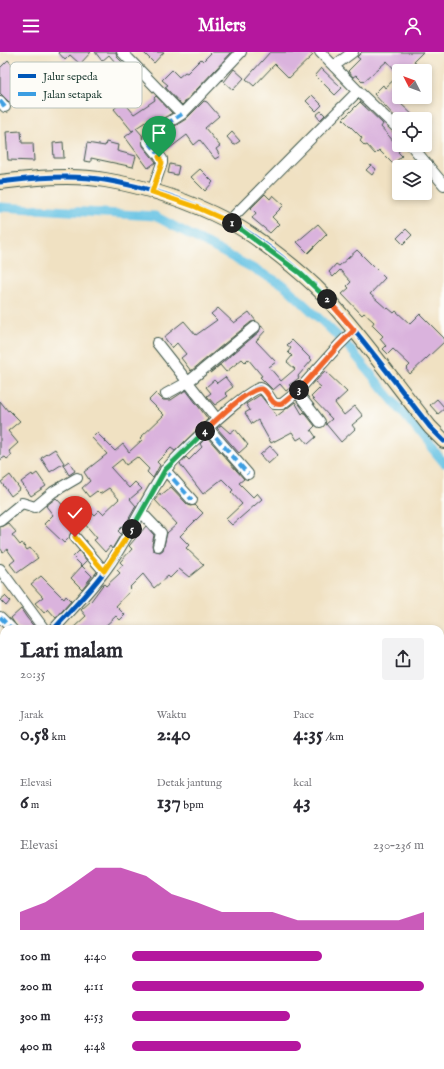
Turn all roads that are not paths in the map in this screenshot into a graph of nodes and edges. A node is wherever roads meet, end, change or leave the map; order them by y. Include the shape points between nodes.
1 (122, 52) edge
2 (241, 52) edge
3 (320, 52) edge
4 (353, 52) edge
5 (131, 62) edge
6 (334, 66) junction
7 (142, 73) edge
8 (358, 91) junction
9 (182, 114) junction
10 (392, 123) edge
11 (417, 152) edge
12 (0, 182) edge
13 (444, 184) edge
14 (152, 192) junction
15 (229, 221) junction
16 (255, 327) dead end
17 (352, 332) junction
18 (158, 343) dead end
19 (188, 382) junction
20 (297, 392) junction
21 (166, 394) dead end
22 (217, 419) junction
23 (320, 422) dead end
24 (208, 428) junction
25 (444, 441) edge
26 (165, 470) junction
27 (248, 474) dead end
28 (77, 478) dead end
29 (192, 500) dead end
30 (141, 512) junction
31 (0, 521) edge
32 (75, 537) dead end
33 (158, 546) dead end
34 (0, 569) edge
35 (104, 571) junction
36 (0, 617) edge
37 (8, 625) edge
38 (41, 625) edge
39 (58, 625) edge

1 - 5 street
2 - 9 street
3 - 6 street
4 - 6 street
6 - 8 street
7 - 9 street
8 - 10 street
8 - 15 street
9 - 14 street via 149,135 147,139 162,159
11 - 13 street
12 - 14 street via 41,177 105,179
14 - 15 street
15 - 17 street via 300,273 323,294
16 - 19 street
17 - 20 street
17 - 25 street
18 - 19 street
19 - 21 street
19 - 22 street
20 - 22 street via 278,405 274,404 260,388 249,392
20 - 23 street
22 - 24 street
24 - 26 street
24 - 27 street
26 - 29 street
26 - 30 street
28 - 31 street via 53,492 35,507 24,502 20,504
30 - 33 street via 161,533
30 - 35 street
32 - 35 street
34 - 38 street
35 - 39 street
36 - 37 street

